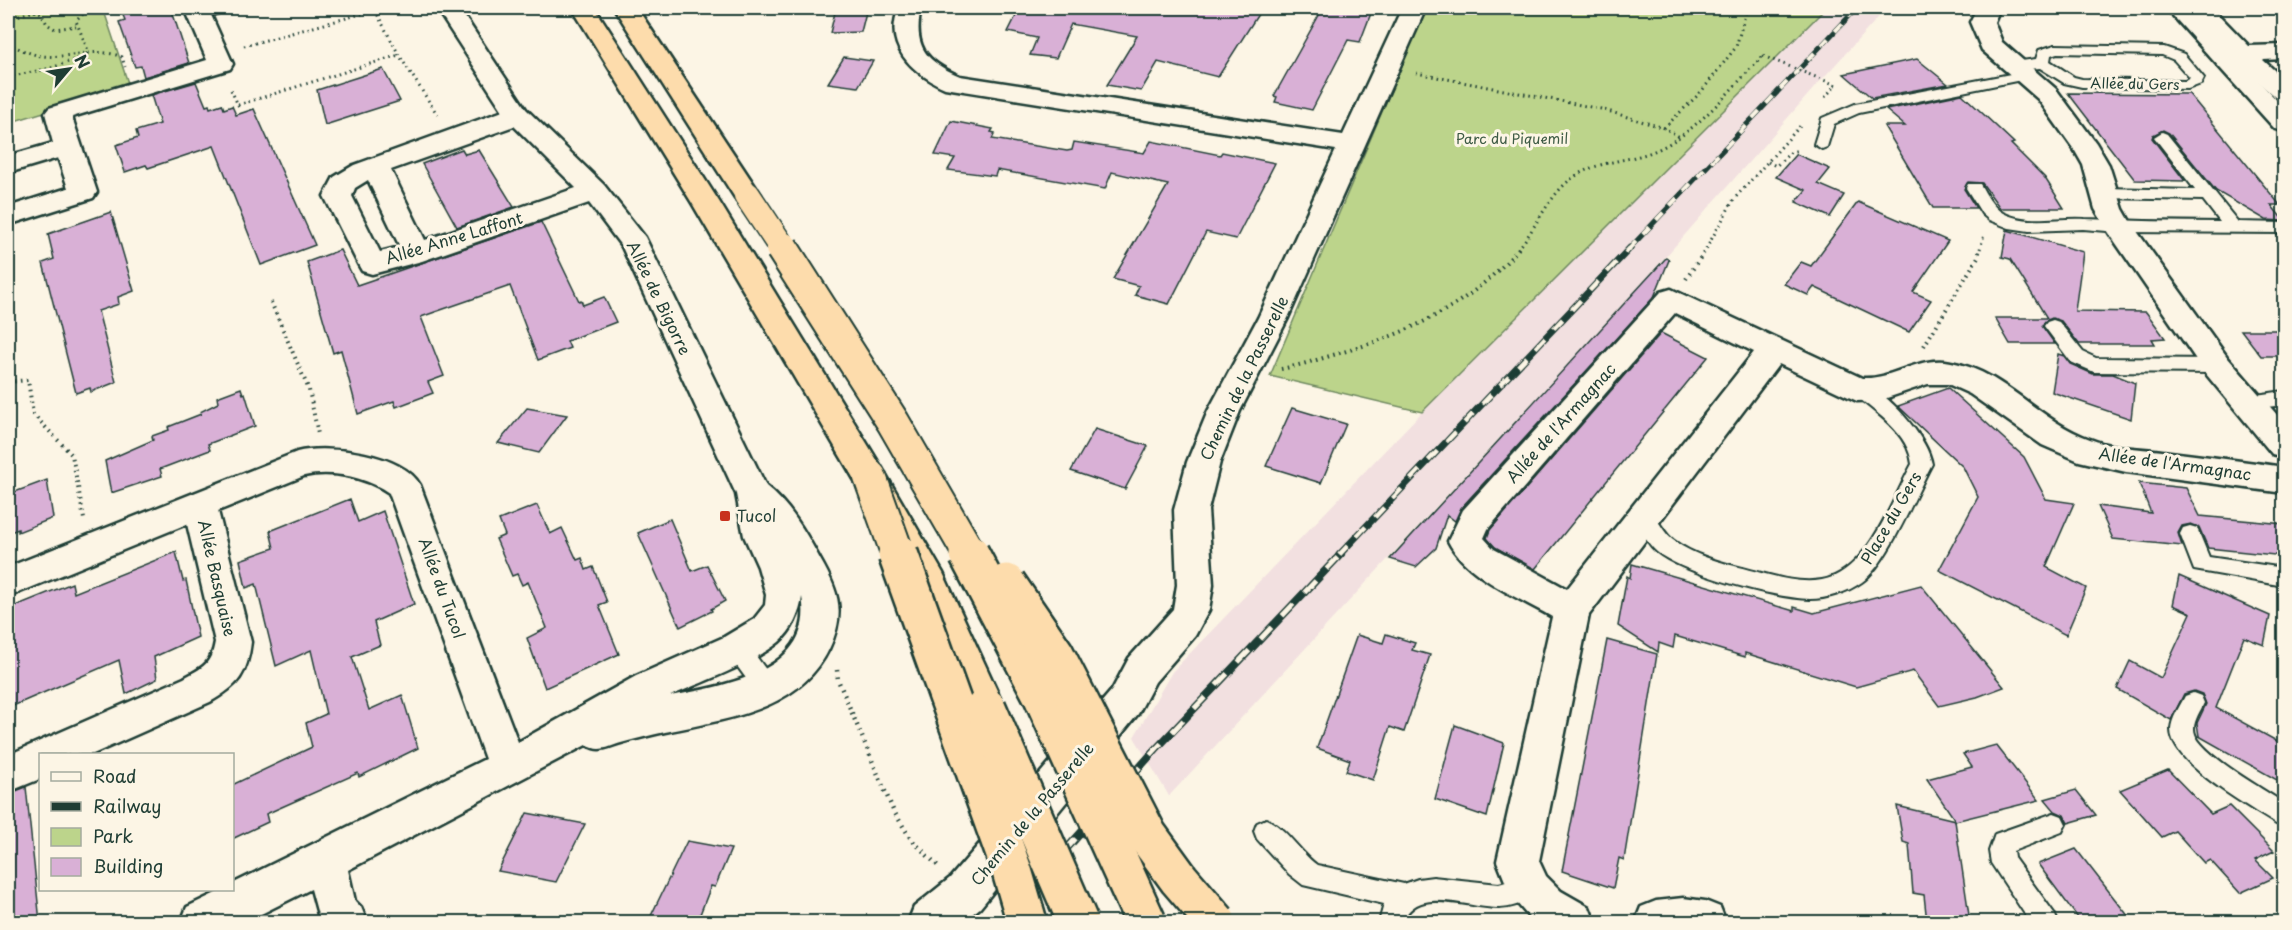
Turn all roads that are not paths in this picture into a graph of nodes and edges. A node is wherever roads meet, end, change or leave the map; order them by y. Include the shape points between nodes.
1 (210, 8) edge
2 (448, 8) edge
3 (583, 8) edge
4 (626, 8) edge
5 (910, 8) edge
6 (1414, 8) edge
7 (1989, 8) edge
8 (2178, 8) edge
9 (2199, 8) edge
10 (2284, 52) edge
11 (2028, 68) junction
12 (2262, 73) edge
13 (517, 114) junction
14 (2284, 123) edge
15 (2162, 136) dead end
16 (1822, 144) road end
17 (1353, 145) junction
18 (67, 147) junction
19 (8, 165) edge
20 (375, 166) junction
21 (1974, 188) dead end
22 (594, 191) junction
23 (2103, 193) junction
24 (2207, 195) junction
25 (8, 216) edge
26 (2119, 227) junction
27 (2284, 228) edge
28 (2234, 229) junction
29 (417, 252) junction
30 (2053, 326) dead end
31 (1774, 349) junction
32 (2217, 366) junction
33 (1862, 390) junction
34 (879, 396) junction
35 (2284, 398) edge
36 (2249, 402) junction
37 (2284, 445) edge
38 (870, 477) junction
39 (2284, 480) edge
40 (753, 494) junction
41 (200, 506) junction
42 (1644, 518) junction
43 (2190, 534) dead end
44 (2284, 577) edge
45 (8, 582) edge
46 (1572, 610) junction
47 (737, 648) junction
48 (767, 689) junction
49 (2193, 703) dead end
50 (548, 747) junction
51 (54, 753) edge
52 (39, 760) edge
53 (508, 767) junction
54 (8, 774) edge
55 (2284, 816) edge
56 (2054, 824) dead end
57 (1266, 831) dead end
58 (325, 861) junction
59 (1530, 887) junction
60 (1406, 897) junction
61 (246, 912) edge
62 (202, 922) edge
63 (346, 922) edge
64 (929, 922) edge
65 (1027, 922) edge
66 (1078, 922) edge
67 (1146, 922) edge
68 (1216, 922) edge
69 (1391, 922) edge
70 (1574, 922) edge
71 (1656, 922) edge
72 (1705, 922) edge
73 (2045, 922) edge

1 - 18 street via 198,11 221,64 58,113
2 - 13 street, Allée de Bigorre
3 - 38 highway via 706,203
4 - 34 highway, bridge
5 - 17 street via 905,24 913,55 929,71 954,84
6 - 17 street, Chemin de la Passerelle
7 - 11 street, Allée du Gers via 1983,17 1984,33 1996,51
8 - 12 street
9 - 12 street
10 - 12 street
11 - 11 lane, Allée du Gers via 2082,83 2188,85 2197,78 2179,57 2153,50 2055,49
11 - 16 lane, Allée du Gers via 1856,109 1827,121
11 - 23 street, Allée du Gers via 2087,149
12 - 14 street
13 - 20 street, Allée Anne Laffont
13 - 22 street, Allée de Bigorre
15 - 24 lane
17 - 64 street, Chemin de la Passerelle via 1201,466 1190,530 1195,580 1190,612 1182,626 1143,667 1125,702 965,893
18 - 19 street
18 - 25 street via 83,192
20 - 29 street
20 - 29 street, Allée Anne Laffont via 350,177 338,193 365,250 372,264
21 - 26 lane via 1988,210 2015,224
22 - 29 street, Allée Anne Laffont
22 - 40 street, Allée de Bigorre via 635,244
23 - 24 lane
23 - 26 street, Allée du Gers
24 - 28 lane
26 - 28 lane
26 - 32 street, Allée du Gers
27 - 28 lane
30 - 32 lane via 2077,357 2094,365
31 - 33 street
31 - 42 street
31 - 46 street, Allée de l'Armagnac via 1671,299 1475,519 1465,541 1482,559
32 - 36 street, Allée du Gers
33 - 39 street, Allée de l'Armagnac via 1937,371 1952,373 2077,448 2115,458
33 - 42 lane, Place du Gers via 1906,430 1917,444 1922,464 1871,557 1850,579 1804,590 1735,575 1679,556 1659,540
34 - 67 highway, bridge via 975,562 1051,708
34 - 68 highway, bridge via 1054,654 1146,835
35 - 36 lane
36 - 37 street, Allée du Gers
38 - 65 highway, bridge
38 - 66 highway, bridge via 930,583
40 - 47 street, Allée de Bigorre via 761,536 783,586 784,602 767,630
40 - 48 street, Allée de Bigorre via 787,535 814,580 823,610 819,633 807,656
41 - 45 street, Allée du Tucol
41 - 51 street, Allée Basquaise via 232,642 230,664 196,690
41 - 53 street, Allée du Tucol via 297,465 324,460 394,477 403,485
42 - 46 street
43 - 44 lane via 2201,564
46 - 59 street via 1518,854 1519,868
47 - 48 lane
47 - 50 street, Allée de Bigorre via 648,688
48 - 50 street, Allée de Bigorre via 745,699 634,721
49 - 55 lane via 2183,726 2193,751 2217,772
50 - 53 street, Allée de Bigorre
52 - 54 street
53 - 58 street
56 - 73 lane via 2013,837 2004,842 2001,851 2003,863
57 - 60 lane via 1312,876
58 - 61 street
58 - 63 street via 337,912
59 - 60 lane via 1507,896 1428,888
59 - 70 street via 1557,915
60 - 69 lane via 1395,909
61 - 62 street
71 - 72 street

